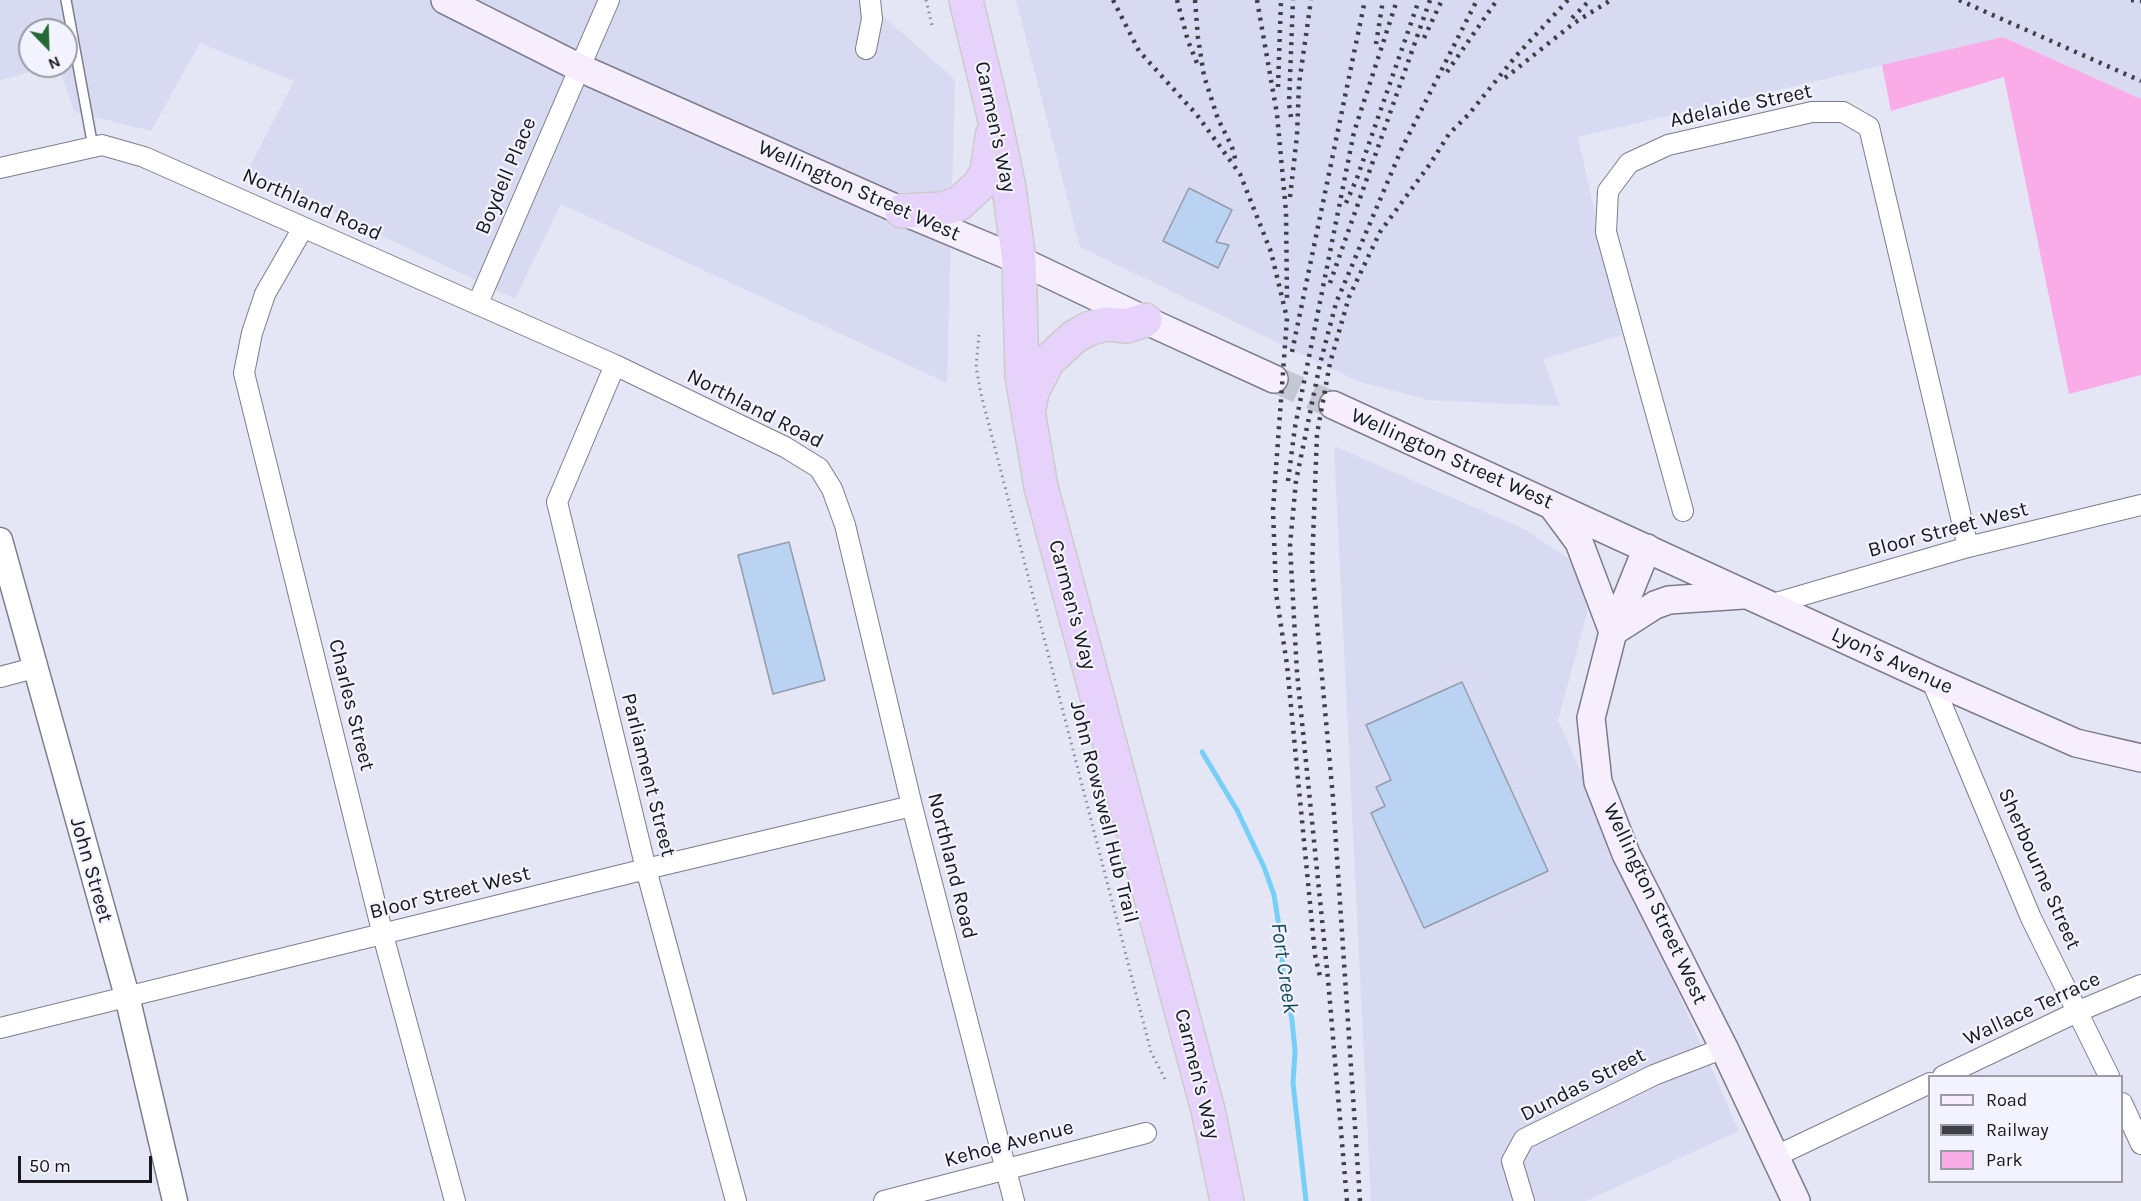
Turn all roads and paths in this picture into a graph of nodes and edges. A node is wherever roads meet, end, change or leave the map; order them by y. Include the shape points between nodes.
1 (66, 0) edge
2 (445, 0) edge
3 (609, 0) edge
4 (870, 0) edge
5 (926, 0) edge
6 (966, 0) edge
7 (932, 26) dead end
8 (866, 49) dead end
9 (578, 67) junction
10 (994, 116) junction
11 (93, 147) junction
12 (0, 168) edge
13 (902, 211) junction
14 (303, 228) junction
15 (1019, 260) junction
16 (478, 303) junction
17 (1145, 320) junction
18 (979, 335) dead end
19 (615, 365) junction
20 (1274, 379) tunnel mouth
21 (1333, 405) tunnel mouth
22 (1029, 414) junction
23 (1550, 504) junction
24 (2141, 506) edge
25 (1683, 511) dead end
26 (0, 540) edge
27 (1968, 547) junction
28 (1647, 548) junction
29 (1759, 600) junction
30 (1612, 632) junction
31 (34, 668) junction
32 (0, 676) edge
33 (1931, 679) junction
34 (2141, 758) edge
35 (912, 806) junction
36 (646, 869) junction
37 (383, 935) junction
38 (2141, 986) edge
39 (127, 996) junction
40 (2079, 1011) junction
41 (0, 1028) edge
42 (1724, 1048) junction
43 (1947, 1075) edge
44 (2108, 1075) edge
45 (1167, 1083) dead end
46 (1928, 1083) edge
47 (2123, 1106) edge
48 (1146, 1133) dead end
49 (2141, 1144) edge
50 (1774, 1157) junction
51 (1006, 1170) junction
52 (176, 1201) edge
53 (455, 1201) edge
54 (736, 1201) edge
55 (884, 1201) edge
56 (1014, 1201) edge
57 (1227, 1201) edge
58 (1524, 1201) edge
59 (1796, 1201) edge

1 - 11 lane
2 - 9 main road, Wellington Street West
3 - 9 street, Boydell Place
4 - 8 street via 872,19
5 - 7 path
6 - 10 highway, Carmen's Way
9 - 13 main road, Wellington Street West
9 - 16 street, Boydell Place
10 - 13 highway via 991,158 980,184 959,204
10 - 15 highway, Carmen's Way
11 - 12 street, Northland Road
11 - 14 street, Northland Road via 102,145 144,157
13 - 15 main road, Wellington Street West
14 - 16 street, Northland Road
14 - 37 street, Charles Street via 265,294 244,373
15 - 17 main road, Wellington Street West
15 - 22 highway, Carmen's Way via 1022,376
16 - 19 street, Northland Road
17 - 20 main road, Wellington Street West
17 - 22 highway via 1126,326 1106,324 1074,337 1048,361 1032,392
18 - 45 path, John Rowswell Hub Trail via 976,367 981,394 1151,1052
19 - 35 street, Northland Road via 785,447 819,468 832,489 845,525
19 - 36 street, Parliament Street via 557,502
21 - 23 main road, Wellington Street West
22 - 57 highway, Carmen's Way via 1041,488 1208,1110
23 - 28 main road, Wellington Street West
23 - 30 main road via 1579,542
24 - 27 street, Bloor Street West
25 - 27 street, Adelaide Street via 1606,232 1608,191 1629,163 1668,145 1812,112 1843,112 1869,127
26 - 31 street, John Street
27 - 29 street, Bloor Street West
28 - 29 main road, Lyon's Avenue
28 - 30 main road, Wellington Street West
29 - 30 main road via 1669,600
29 - 33 main road, Lyon's Avenue
30 - 42 main road, Wellington Street West via 1591,718 1598,782 1626,854
31 - 32 street
31 - 39 street, John Street
33 - 34 main road, Lyon's Avenue via 2076,743
33 - 40 street, Sherbourne Street via 2031,918
35 - 36 street, Bloor Street West
35 - 51 street, Northland Road
36 - 37 street, Bloor Street West
36 - 54 street, Parliament Street
37 - 39 street, Bloor Street West
37 - 53 street, Charles Street
38 - 40 street, Wallace Terrace
39 - 41 street, Bloor Street West
39 - 52 street, John Street
40 - 43 street, Wallace Terrace
40 - 44 street, Sherbourne Street
42 - 50 main road, Wellington Street West
42 - 58 street, Dundas Street via 1654,1075 1524,1139 1512,1161
46 - 50 street
47 - 49 street
48 - 51 street, Kehoe Avenue
50 - 59 main road, Wellington Street West
51 - 55 street, Kehoe Avenue
51 - 56 street, Northland Road

